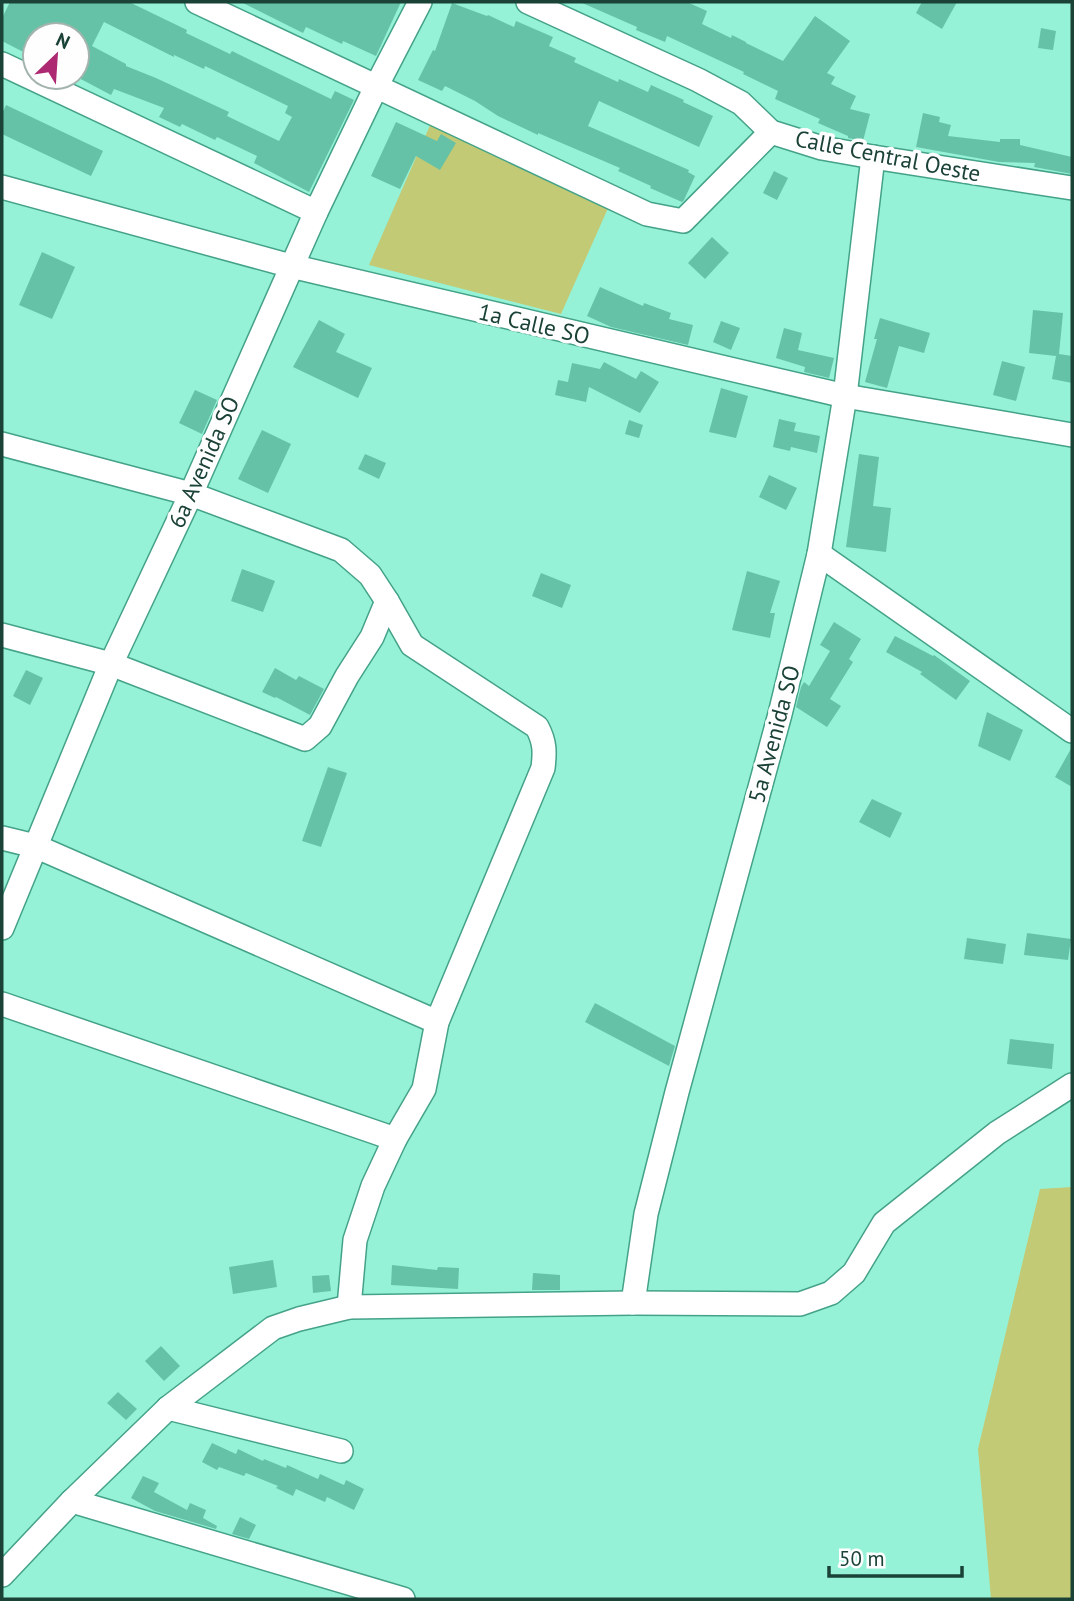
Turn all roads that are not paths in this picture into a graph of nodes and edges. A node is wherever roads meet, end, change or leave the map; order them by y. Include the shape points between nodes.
1 (197, 2) edge
2 (420, 2) edge
3 (528, 2) edge
4 (2, 64) edge
5 (377, 85) junction
6 (771, 132) junction
7 (873, 157) junction
8 (2, 187) edge
9 (1072, 188) edge
10 (316, 212) junction
11 (291, 266) junction
12 (845, 396) junction
13 (1072, 435) edge
14 (2, 444) edge
15 (191, 494) junction
16 (819, 554) junction
17 (387, 601) junction
18 (2, 635) edge
19 (111, 664) junction
20 (1072, 731) edge
21 (2, 838) edge
22 (35, 846) junction
23 (2, 928) edge
24 (2, 1004) edge
25 (437, 1022) junction
26 (1072, 1085) edge
27 (395, 1139) junction
28 (633, 1303) junction
29 (349, 1307) junction
30 (169, 1408) junction
31 (341, 1451) dead end
32 (72, 1501) junction
33 (2, 1574) edge
34 (403, 1599) edge

1 - 5 street
2 - 5 street, 6a Avenida SO
3 - 6 street, Calle Central Oeste via 741,103
4 - 10 street
5 - 6 street via 647,214 683,221
5 - 10 street, 6a Avenida SO
6 - 7 street, Calle Central Oeste
7 - 9 street, Calle Central Oeste
7 - 12 street, 5a Avenida SO
8 - 11 street, 1a Calle SO
10 - 11 street, 6a Avenida SO
11 - 12 street, 1a Calle SO
11 - 15 street, 6a Avenida SO
12 - 13 street, 1a Calle SO
12 - 16 street, 5a Avenida SO
14 - 15 street
15 - 17 street via 341,550 370,575
15 - 19 street, 6a Avenida SO
16 - 20 street
16 - 28 street, 5a Avenida SO via 650,1201
17 - 19 street via 372,637 320,726 306,739
17 - 25 street via 412,645 537,727 545,752 544,768
18 - 19 street
19 - 22 street, 6a Avenida SO
21 - 22 street
22 - 23 street, 6a Avenida SO
22 - 25 street
24 - 27 street
25 - 27 street via 424,1089
26 - 28 street via 998,1133 884,1223 854,1273 831,1293 800,1304
27 - 29 street via 355,1240
28 - 29 street
29 - 30 street via 273,1328
30 - 31 street
30 - 32 street
32 - 33 street
32 - 34 street

